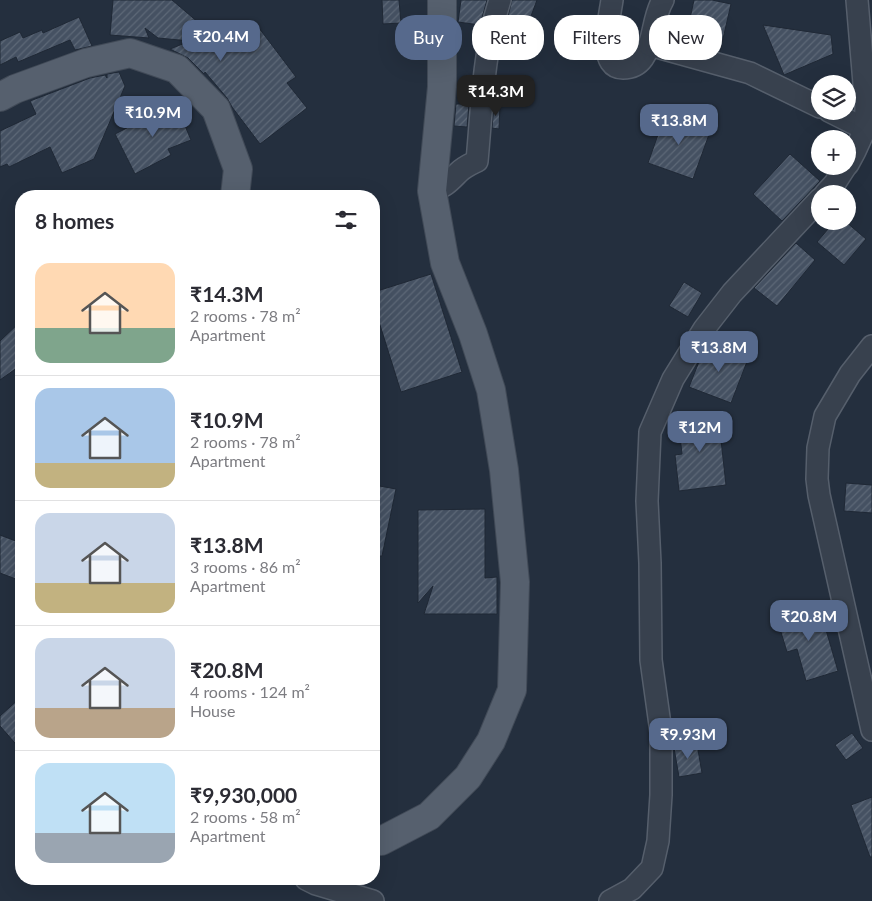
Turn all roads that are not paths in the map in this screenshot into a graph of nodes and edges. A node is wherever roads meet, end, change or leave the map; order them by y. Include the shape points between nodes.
1 (442, 0) edge
2 (500, 0) edge
3 (612, 0) edge
4 (663, 0) edge
5 (857, 0) edge
6 (656, 15) edge
7 (649, 45) edge
8 (703, 60) edge
9 (0, 97) edge
10 (811, 103) edge
11 (848, 120) edge
12 (866, 129) junction
13 (856, 152) edge
14 (236, 190) edge
15 (432, 190) junction
16 (811, 209) edge
17 (872, 346) edge
18 (872, 730) edge
19 (380, 842) edge
20 (319, 885) edge
21 (373, 901) edge
22 (610, 901) edge

1 - 15 main road via 442,87
2 - 15 street via 483,89 477,161 444,186
3 - 7 street via 606,49 610,62 619,68 634,66 644,57
4 - 6 street
5 - 12 street
8 - 10 street via 750,73
9 - 14 main road via 86,63 130,53 177,69 216,109 238,169
11 - 12 street
12 - 13 street
15 - 19 main road via 445,264 473,334 490,390 504,470 515,582 512,690 491,741 468,777 429,816
16 - 22 street via 732,293 704,329 673,380 650,432 646,501 651,660 660,732 658,841 652,868 632,889
17 - 18 street via 850,374 825,416 818,448 817,478
20 - 21 street

